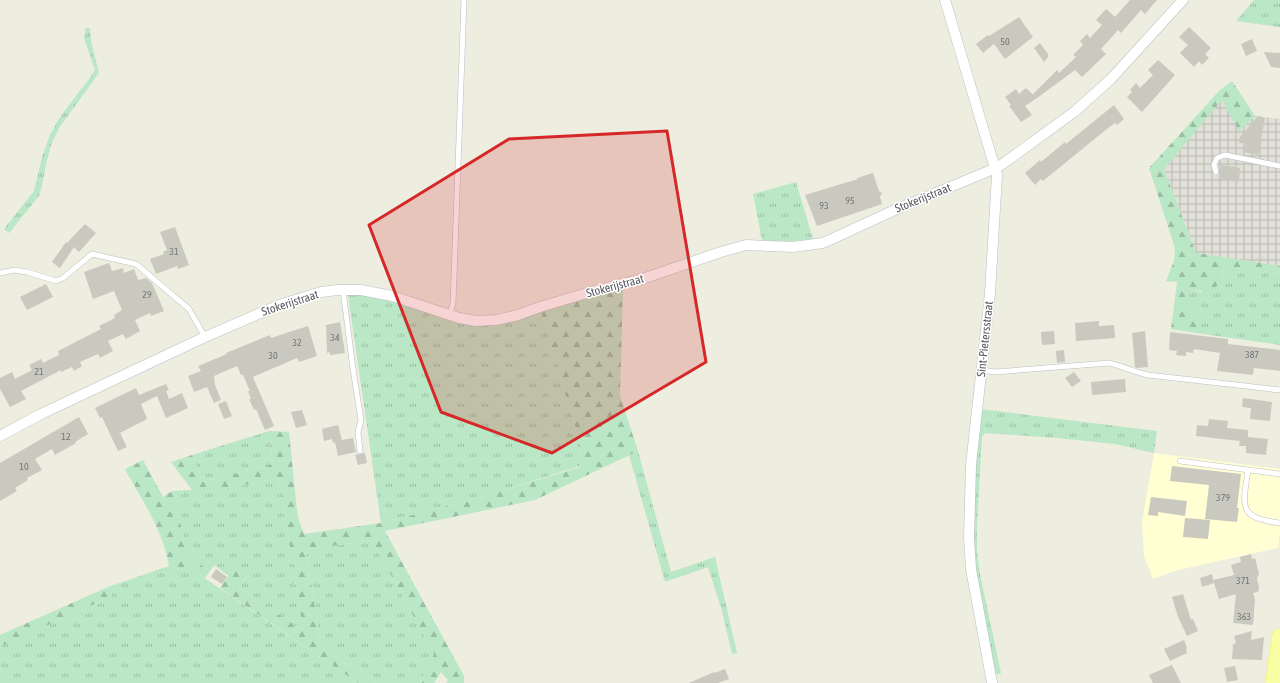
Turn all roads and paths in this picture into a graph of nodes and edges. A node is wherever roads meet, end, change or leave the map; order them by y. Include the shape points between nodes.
1 (464, 0) edge
2 (945, 0) edge
3 (1183, 0) edge
4 (1280, 166) edge
5 (996, 168) junction
6 (1216, 172) dead end
7 (0, 273) edge
8 (343, 290) junction
9 (449, 315) junction
10 (205, 336) junction
11 (981, 370) junction
12 (1280, 390) edge
13 (0, 436) edge
14 (360, 451) dead end
15 (1180, 461) dead end
16 (1248, 470) junction
17 (1280, 474) edge
18 (1280, 524) edge
19 (1280, 640) edge
20 (992, 683) edge
21 (1274, 683) edge

1 - 9 lane via 453,304
2 - 5 street, Sint-Pietersstraat
3 - 5 street, Stokerijstraat via 1110,80 1074,112
4 - 6 lane via 1225,155 1217,158 1214,165
5 - 9 street, Stokerijstraat via 896,209 823,243 793,247 746,245 646,278 496,320 476,321
5 - 11 street, Sint-Pietersstraat via 992,267
7 - 10 lane via 14,270 56,281 92,254 136,264 189,309
8 - 9 street, Stokerijstraat via 361,290 392,296
8 - 10 street, Stokerijstraat via 321,292 279,305
8 - 14 lane via 361,420 358,432
10 - 13 street, Stokerijstraat
11 - 12 lane via 995,372 1109,363 1148,375
11 - 20 street, Sint-Pietersstraat via 971,465 969,538
15 - 16 lane
16 - 17 lane
16 - 18 lane via 1244,501 1246,511 1265,522
19 - 21 main road

